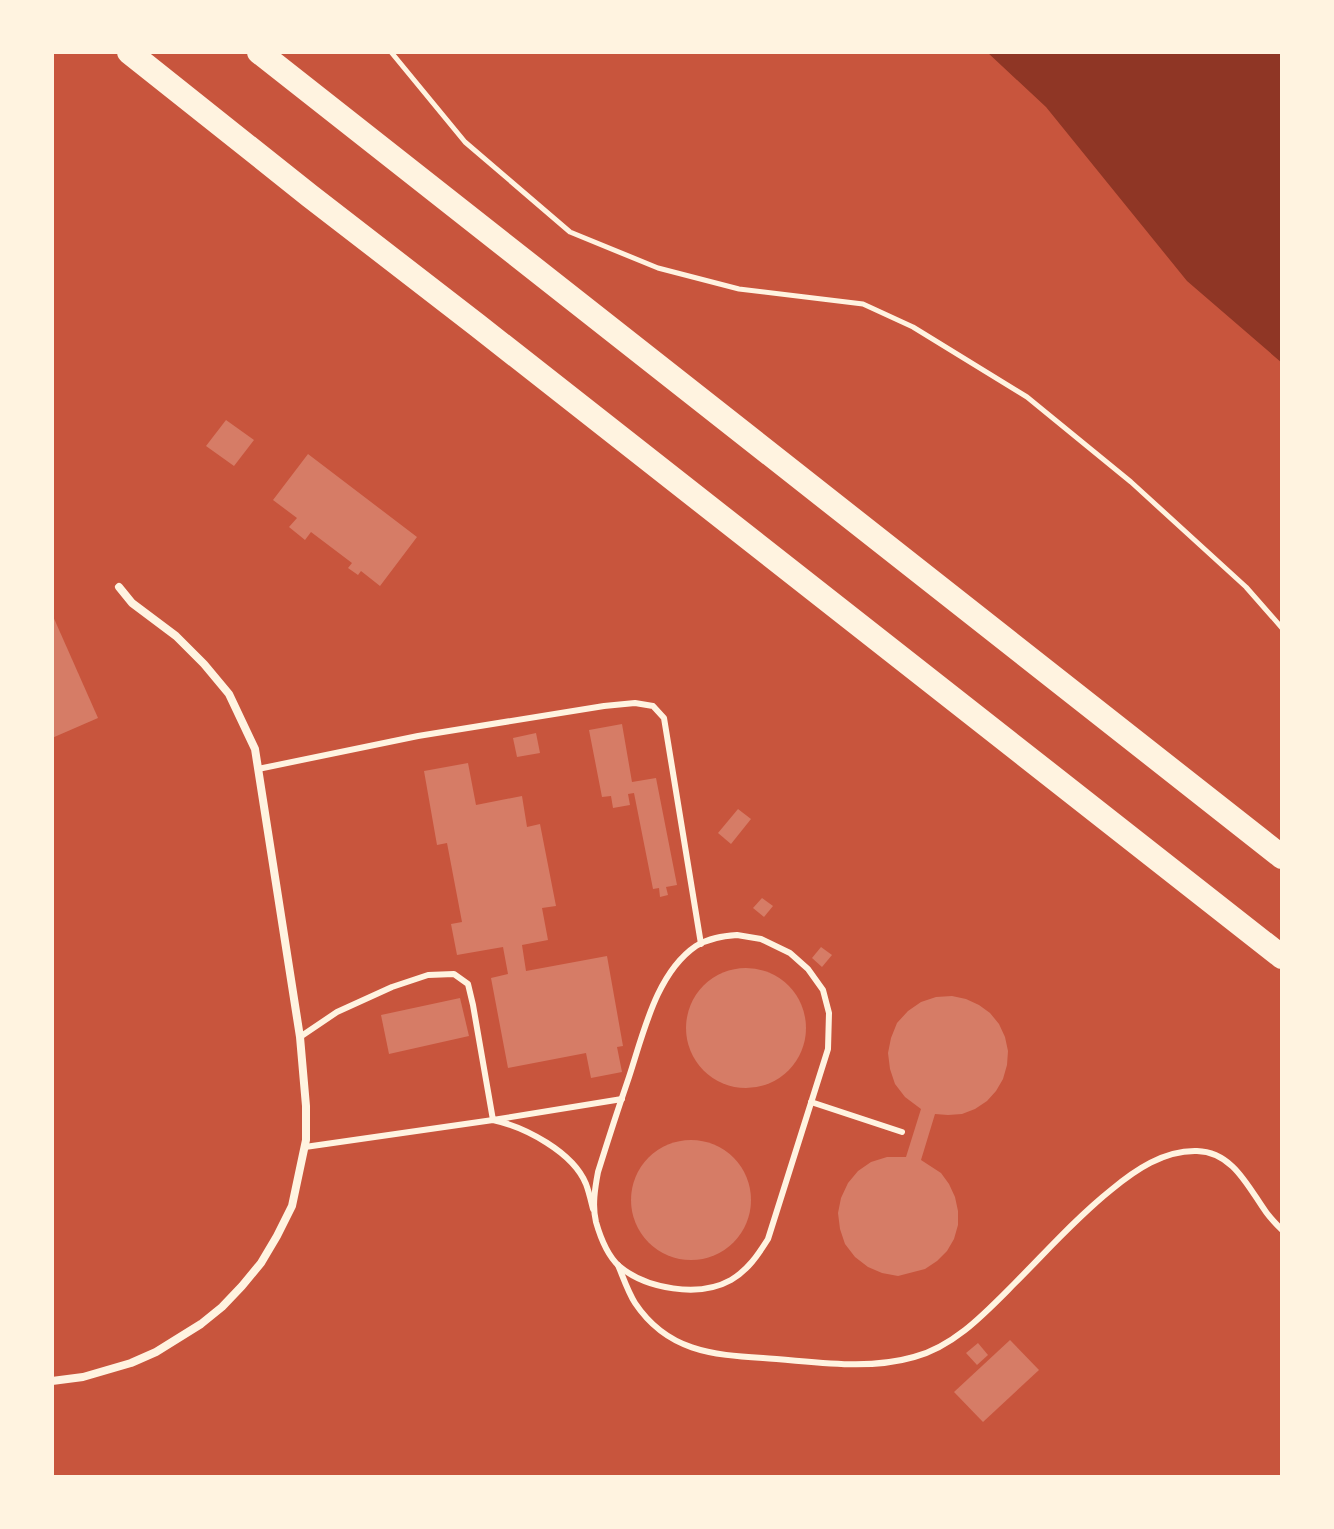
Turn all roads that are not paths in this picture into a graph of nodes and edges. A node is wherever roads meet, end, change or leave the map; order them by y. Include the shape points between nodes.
1 (129, 52) edge
2 (259, 52) edge
3 (119, 587) dead end
4 (258, 769) junction
5 (1282, 857) edge
6 (701, 944) junction
7 (1282, 957) edge
8 (300, 1037) junction
9 (622, 1099) junction
10 (811, 1102) junction
11 (493, 1120) junction
12 (902, 1132) dead end
13 (305, 1147) junction
14 (595, 1220) junction
15 (1282, 1230) edge
16 (618, 1265) junction
17 (52, 1381) edge

1 - 7 highway
2 - 5 highway
3 - 4 street via 176,636 229,694 255,749
4 - 6 lane via 588,708 653,706 664,718
4 - 8 street
6 - 9 lane via 679,961 662,985
6 - 10 lane via 717,936 761,939 790,953 823,990 830,1035
8 - 11 lane via 337,1012 392,987 428,975 454,974 468,984
8 - 13 street
9 - 11 lane
9 - 14 lane via 598,1172
10 - 12 lane
10 - 16 lane via 768,1239 753,1263 730,1281 701,1290 643,1281
11 - 13 lane
11 - 14 lane via 510,1124 570,1160 586,1183
13 - 17 street via 292,1206 277,1236 222,1307 131,1363
14 - 16 lane
15 - 16 lane via 1228,1161 1205,1152 1168,1155 1133,1172 1091,1206 951,1342 915,1357 872,1365 717,1355 684,1345 658,1329 635,1303

